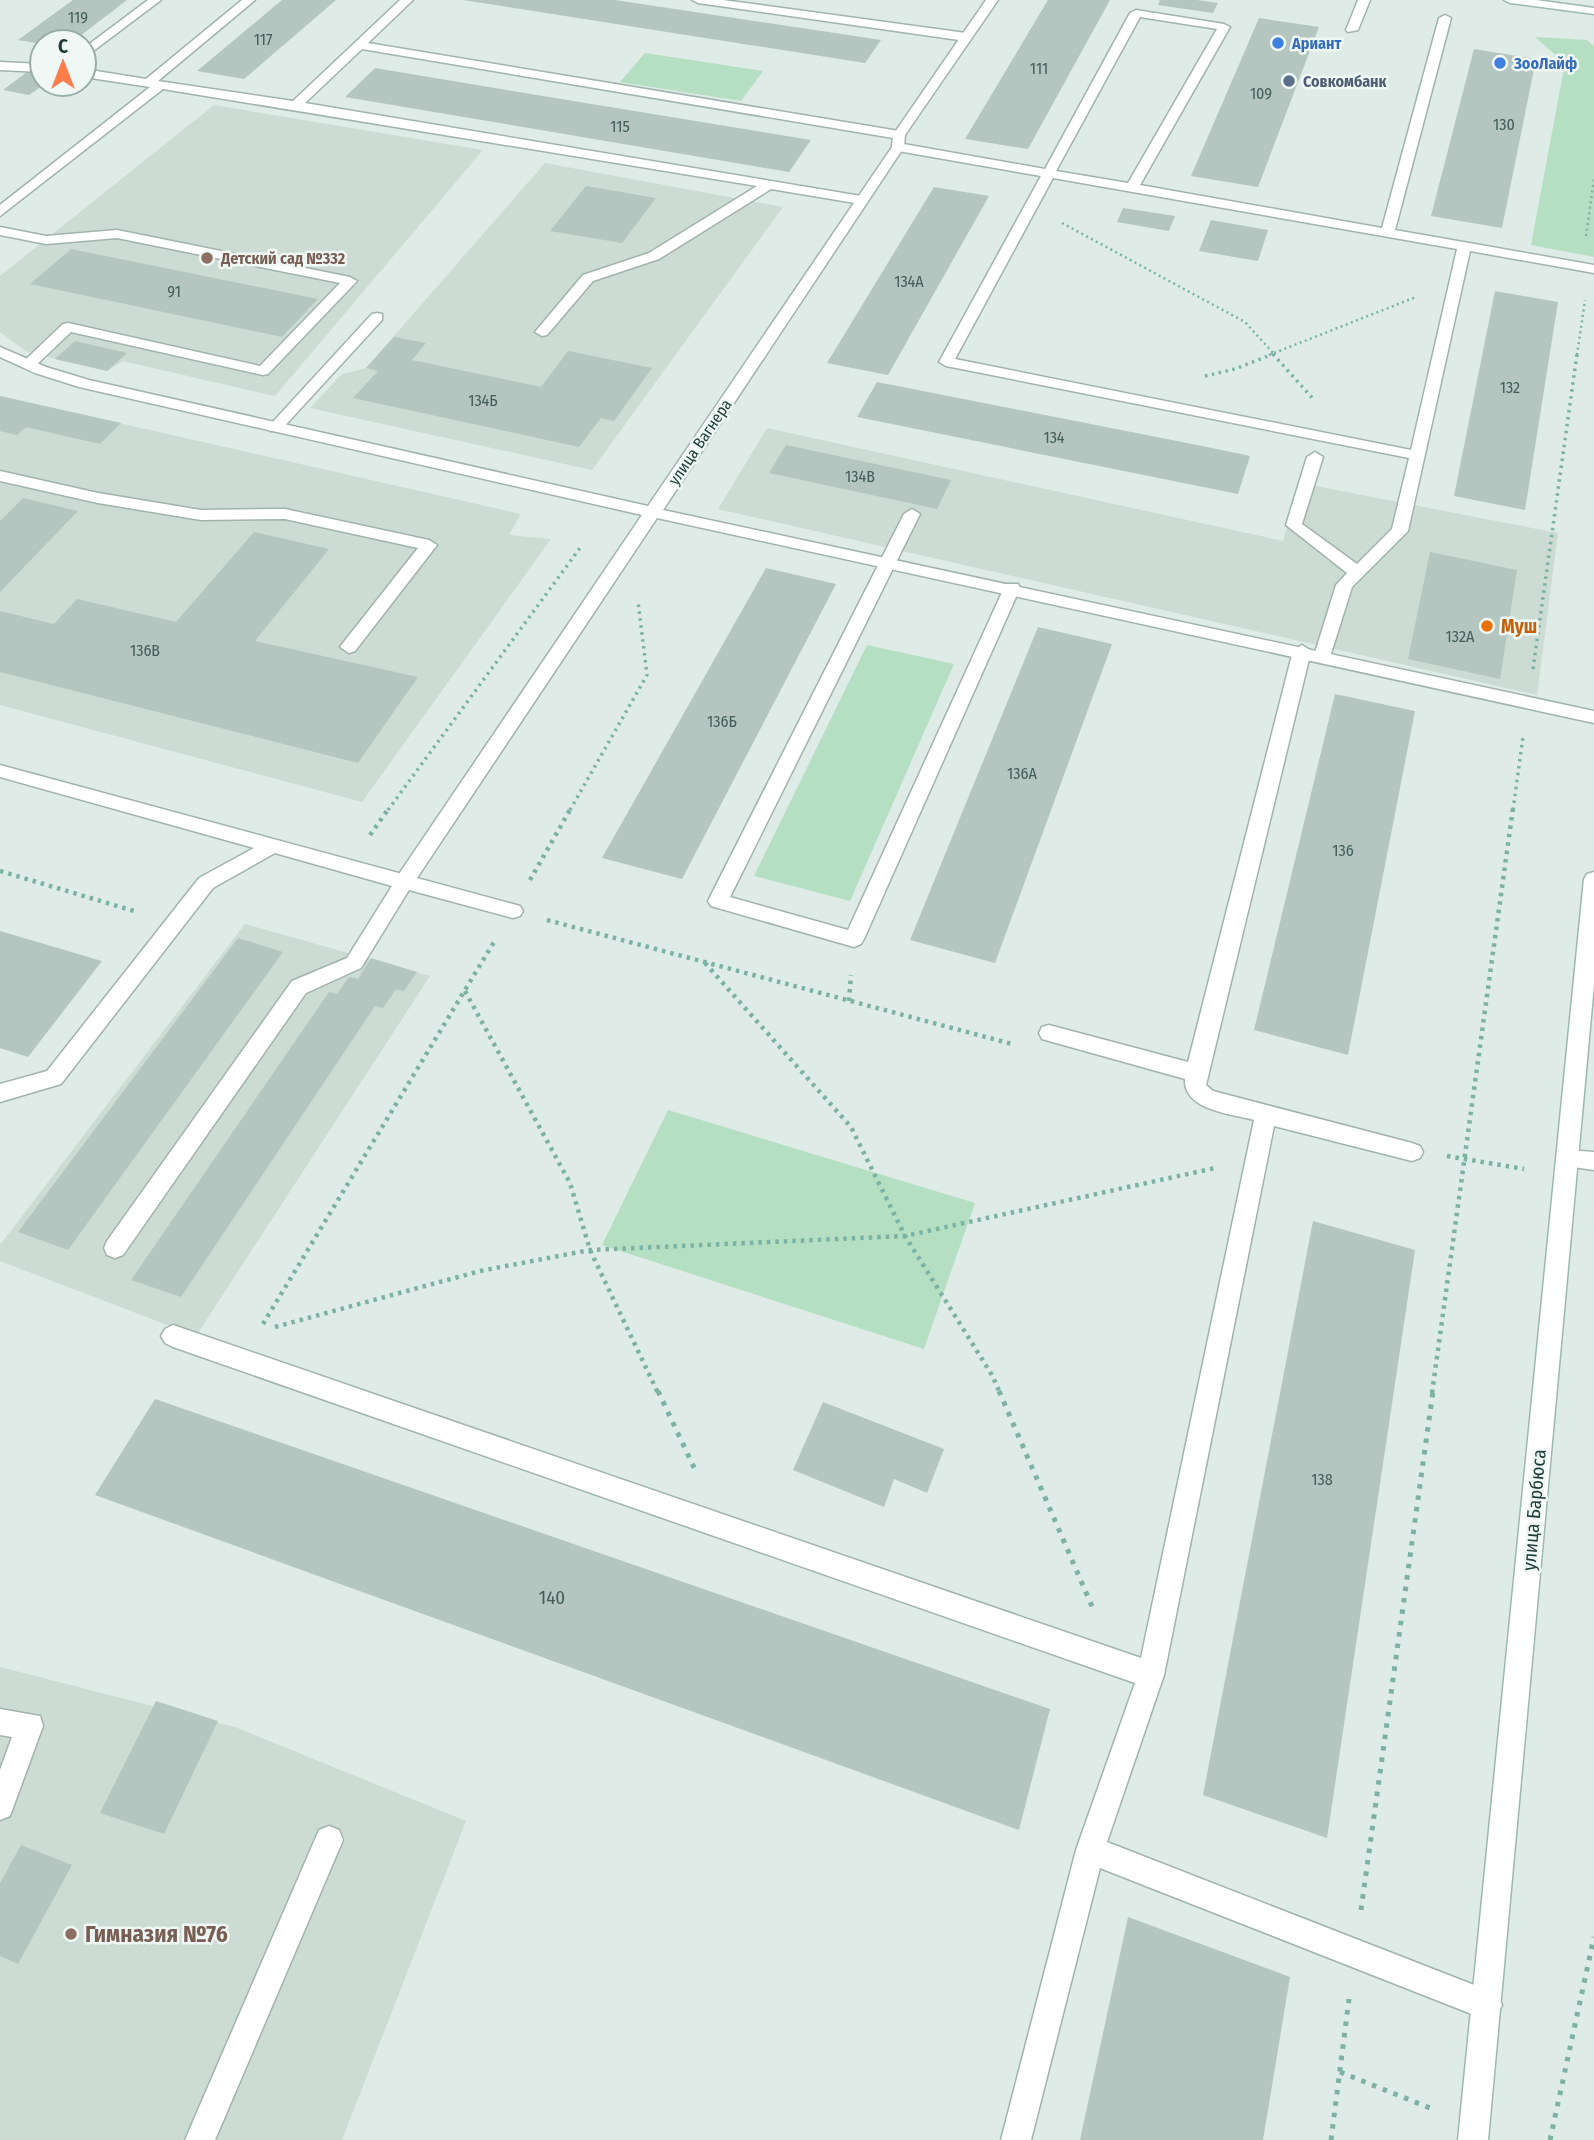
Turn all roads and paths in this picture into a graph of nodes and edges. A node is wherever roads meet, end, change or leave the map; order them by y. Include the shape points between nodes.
1 (155, 0) edge
2 (249, 0) edge
3 (407, 0) edge
4 (698, 0) edge
5 (992, 0) edge
6 (1364, 0) edge
7 (1510, 0) edge
8 (1137, 6) edge
9 (1594, 11) edge
10 (1445, 18) dead end
11 (1352, 30) dead end
12 (966, 37) junction
13 (98, 43) edge
14 (360, 45) junction
15 (0, 66) edge
16 (28, 67) edge
17 (98, 75) edge
18 (153, 85) junction
19 (296, 105) junction
20 (898, 141) junction
21 (1050, 172) junction
22 (1594, 179) edge
23 (770, 184) junction
24 (1132, 188) junction
25 (0, 192) edge
26 (20, 197) junction
27 (862, 200) junction
28 (1031, 206) junction
29 (0, 212) edge
30 (0, 231) edge
31 (1387, 233) junction
32 (1464, 247) junction
33 (1588, 268) edge
34 (1456, 281) junction
35 (377, 317) dead end
36 (542, 332) dead end
37 (0, 351) edge
38 (1272, 352) junction
39 (28, 365) junction
40 (1196, 378) dead end
41 (275, 428) junction
42 (1352, 442) junction
43 (1415, 455) junction
44 (1315, 457) dead end
45 (0, 475) edge
46 (612, 504) junction
47 (652, 514) junction
48 (912, 514) dead end
49 (631, 541) junction
50 (889, 561) junction
51 (1357, 572) junction
52 (1012, 588) junction
53 (349, 647) dead end
54 (1302, 651) junction
55 (1323, 656) junction
56 (1528, 702) junction
57 (1594, 717) edge
58 (0, 771) edge
59 (271, 847) junction
60 (346, 866) junction
61 (0, 871) edge
62 (1594, 879) edge
63 (404, 881) junction
64 (513, 911) junction
65 (174, 923) junction
66 (705, 963) junction
67 (465, 991) junction
68 (1049, 1033) joint
69 (1196, 1073) junction
70 (0, 1093) edge
71 (1266, 1115) junction
72 (1412, 1152) joint
73 (1464, 1158) junction
74 (1258, 1159) junction
75 (1594, 1161) edge
76 (1567, 1168) junction
77 (905, 1236) junction
78 (115, 1248) dead end
79 (590, 1251) junction
80 (173, 1336) dead end
81 (722, 1526) junction
82 (1115, 1661) junction
83 (1151, 1675) junction
84 (0, 1722) edge
85 (0, 1806) edge
86 (329, 1840) dead end
87 (1090, 1850) junction
88 (1594, 1937) edge
89 (1355, 1954) junction
90 (1487, 2005) junction
91 (200, 2140) edge
92 (1016, 2140) edge
93 (1331, 2140) edge
94 (1473, 2140) edge
95 (1550, 2140) edge

1 - 13 street
2 - 18 street
3 - 14 street
4 - 12 street
5 - 12 street, улица Вагнера
6 - 11 street
7 - 9 street
8 - 21 street
8 - 24 street via 1224,27
10 - 31 street
12 - 20 street, улица Вагнера
14 - 19 street
14 - 20 street
15 - 16 street
17 - 18 street
18 - 19 street
18 - 26 street
19 - 23 street
20 - 21 street
20 - 27 street, улица Вагнера
21 - 24 street
21 - 28 street
22 - 33 path
23 - 27 street
23 - 36 street via 654,256 588,278
24 - 31 street
25 - 26 street
26 - 29 street
27 - 47 street, улица Вагнера
28 - 38 path via 1245,322
28 - 42 street via 946,362
30 - 39 street via 46,240 117,234 350,281 263,371 68,327
31 - 32 street
32 - 33 street
32 - 34 street
33 - 56 path
34 - 38 path
34 - 43 street
35 - 41 street
37 - 39 street
38 - 40 path via 1235,369
38 - 42 path
39 - 41 street
41 - 46 street
42 - 43 street
43 - 51 street via 1400,531
44 - 51 street via 1294,524
45 - 53 street via 201,515 285,514 429,545
46 - 47 street
46 - 60 path
47 - 49 street, улица Вагнера
47 - 50 street
48 - 50 street
49 - 63 street, улица Вагнера
49 - 64 path via 647,675
50 - 52 street
50 - 52 street via 718,901 853,939
51 - 55 street via 1344,585
52 - 54 street
54 - 55 street
54 - 69 street
55 - 56 street
56 - 57 street
56 - 73 path
58 - 59 street
59 - 60 street
59 - 65 street via 206,883
60 - 63 street
61 - 65 path
62 - 76 street, улица Барбюса
63 - 64 street
63 - 78 street, улица Вагнера via 354,963 299,987
64 - 66 path
64 - 67 path
65 - 70 street via 54,1078
66 - 68 path via 1039,1051
66 - 77 path via 851,1127
67 - 79 path via 570,1183
67 - 79 path via 258,1332 480,1271
68 - 69 street
69 - 71 street via 1195,1088 1206,1098
71 - 72 street
71 - 74 street
72 - 73 path
73 - 76 path
73 - 89 path
74 - 77 path
74 - 83 street
75 - 76 street
76 - 90 street, улица Барбюса
77 - 79 path
77 - 82 path via 992,1375
79 - 81 path
80 - 81 street
81 - 82 street
82 - 83 street
83 - 87 street
84 - 85 street via 30,1726
86 - 91 street
87 - 89 street
87 - 92 street
88 - 95 path
89 - 90 street
89 - 93 path
90 - 94 street, улица Барбюса

